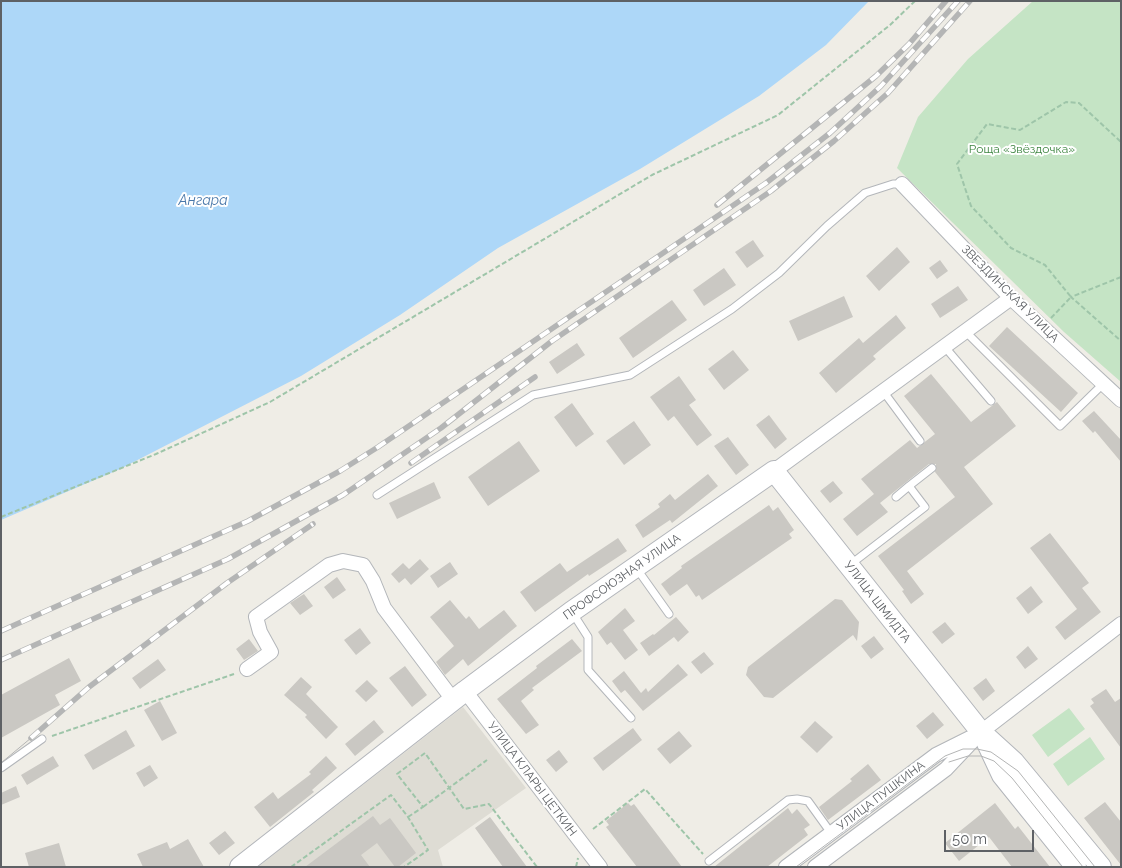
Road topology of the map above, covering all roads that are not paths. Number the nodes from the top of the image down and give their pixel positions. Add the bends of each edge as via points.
1 (902, 184) joint
2 (1011, 298) junction
3 (965, 331) junction
4 (944, 346) junction
5 (1103, 384) junction
6 (883, 391) junction
7 (991, 400) dead end
8 (1121, 400) edge
9 (920, 441) dead end
10 (932, 468) dead end
11 (774, 471) junction
12 (910, 486) junction
13 (377, 495) dead end
14 (896, 496) dead end
15 (849, 566) junction
16 (635, 567) junction
17 (572, 612) junction
18 (669, 614) dead end
19 (1121, 624) edge
20 (248, 669) road end
21 (459, 696) junction
22 (631, 718) dead end
23 (981, 732) junction
24 (42, 739) road end
25 (1, 768) edge
26 (831, 833) junction
27 (709, 862) road end
28 (240, 867) edge
29 (600, 867) edge
30 (786, 867) edge
31 (816, 867) edge
32 (1076, 867) edge
33 (1101, 867) edge

1 - 2 street, ЗВЕЗДИНСКАЯ УЛИЦА
1 - 13 lane via 865,193 779,273 732,309 630,375 533,396
2 - 3 street, ПРОФСОЮЗНАЯ УЛИЦА
2 - 5 street, ЗВЕЗДИНСКАЯ УЛИЦА
3 - 4 street, ПРОФСОЮЗНАЯ УЛИЦА
3 - 5 lane via 1060,426
4 - 6 street, ПРОФСОЮЗНАЯ УЛИЦА
4 - 7 lane
5 - 8 street, ЗВЕЗДИНСКАЯ УЛИЦА
6 - 9 lane
6 - 11 street, ПРОФСОЮЗНАЯ УЛИЦА
10 - 12 lane
11 - 15 street, УЛИЦА ШМИДТА
11 - 16 street, ПРОФСОЮЗНАЯ УЛИЦА
12 - 14 lane
12 - 15 lane via 926,507
15 - 23 street, УЛИЦА ШМИДТА
16 - 17 street, ПРОФСОЮЗНАЯ УЛИЦА
16 - 18 lane
17 - 21 street, ПРОФСОЮЗНАЯ УЛИЦА
17 - 22 lane via 588,637 588,670
19 - 23 street, УЛИЦА ПУШКИНА
20 - 21 street, УЛИЦА КЛАРЫ ЦЕТКИН via 271,652 256,617 329,565 343,561 363,565 384,608
21 - 28 street, ПРОФСОЮЗНАЯ УЛИЦА
21 - 29 street, УЛИЦА КЛАРЫ ЦЕТКИН
23 - 26 street, УЛИЦА ПУШКИНА via 936,755
23 - 31 street, УЛИЦА ПУШКИНА via 946,769
23 - 32 street, УЛИЦА ШМИДТА via 1002,775
23 - 33 street, УЛИЦА ШМИДТА via 1014,762
24 - 25 lane
26 - 27 lane via 808,801 788,800
26 - 30 street, УЛИЦА ПУШКИНА

